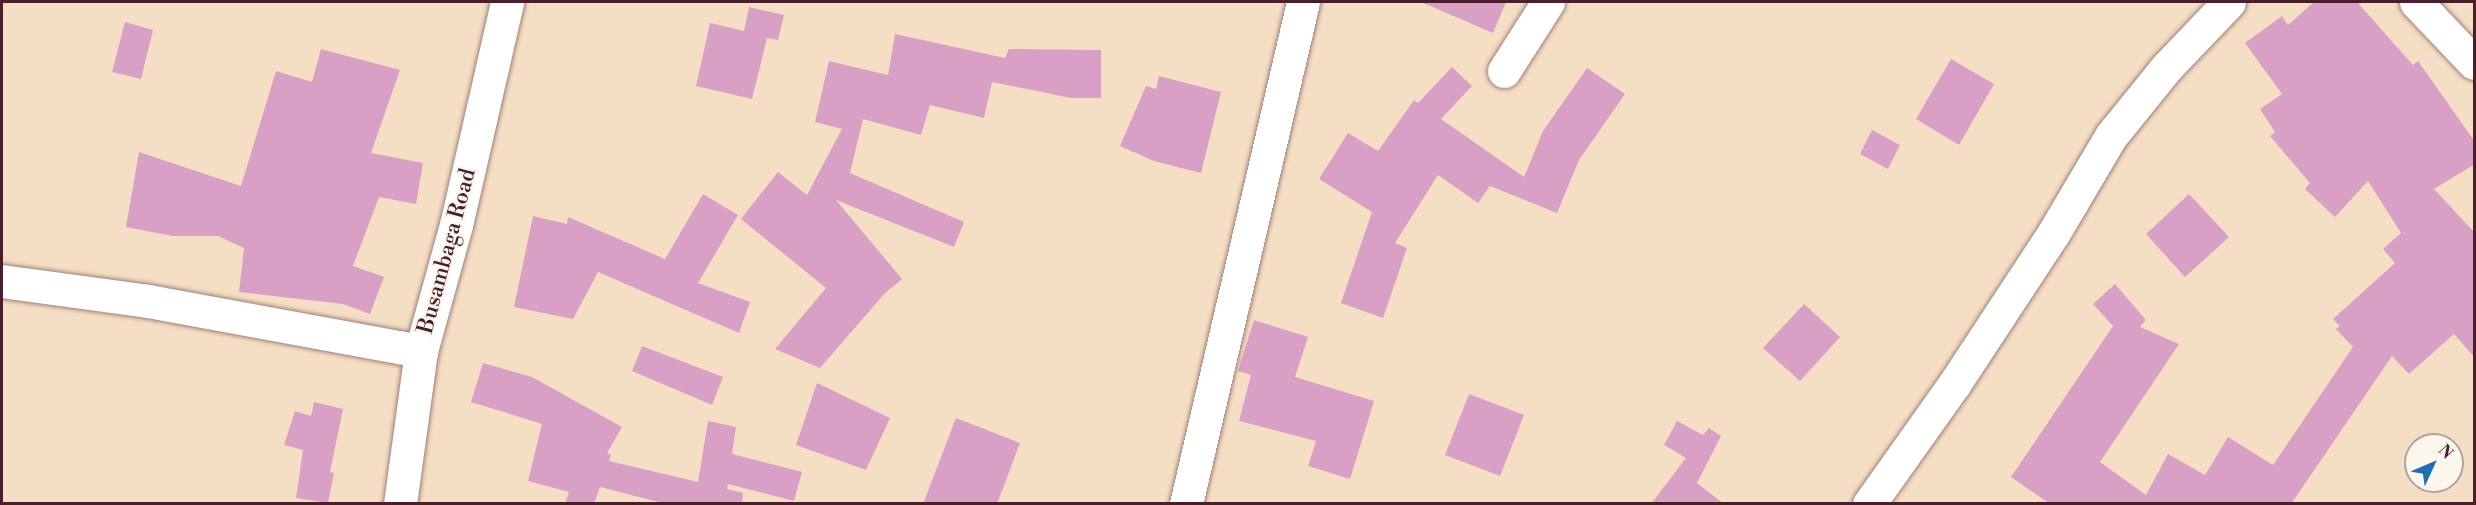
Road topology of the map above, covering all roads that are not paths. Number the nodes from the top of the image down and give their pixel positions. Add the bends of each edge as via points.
1 (507, 2) edge
2 (1303, 2) edge
3 (1548, 2) edge
4 (2229, 2) edge
5 (2416, 2) edge
6 (2475, 63) edge
7 (1504, 71) dead end
8 (2, 281) edge
9 (421, 351) junction
10 (400, 504) edge
11 (1186, 504) edge
12 (1869, 504) edge

1 - 9 street, Busambaga Road via 456,225
2 - 11 street
3 - 7 street
4 - 12 street via 2166,68 2111,136 2053,234
5 - 6 street
8 - 9 street via 147,301
9 - 10 street, Busambaga Road

